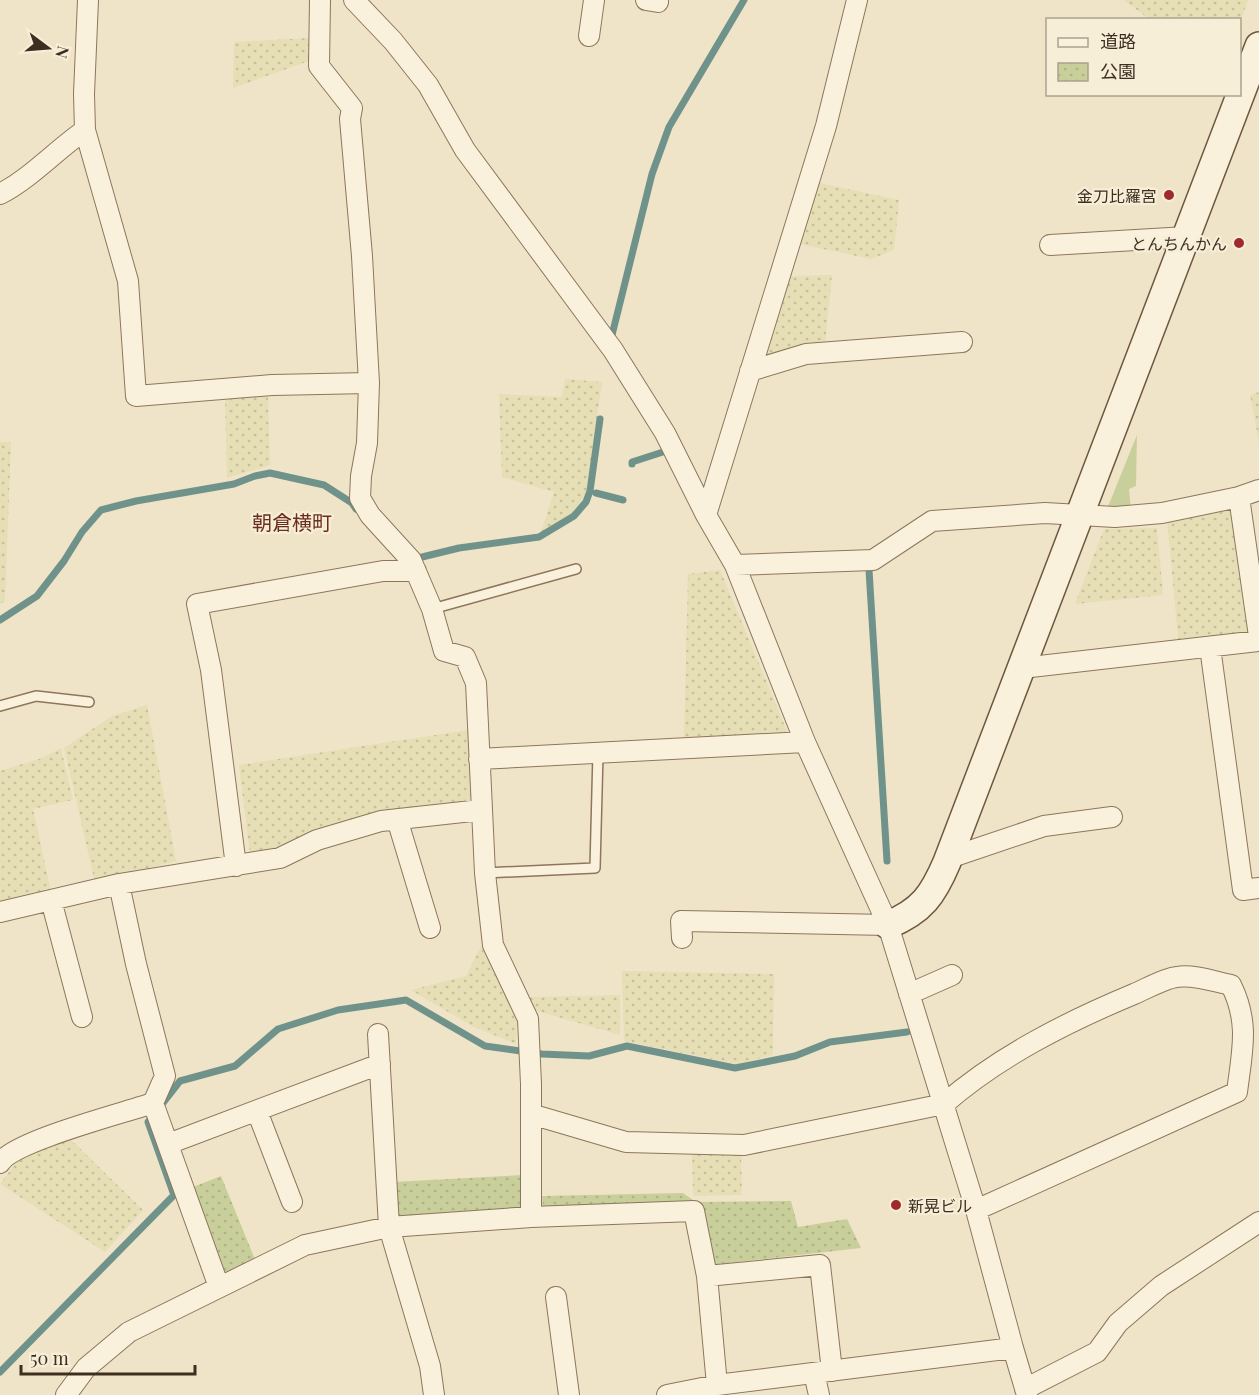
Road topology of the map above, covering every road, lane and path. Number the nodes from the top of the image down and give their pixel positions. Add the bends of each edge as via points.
1 (88, 0) edge
2 (320, 0) edge
3 (354, 0) edge
4 (594, 0) edge
5 (856, 0) edge
6 (589, 36) dead end
7 (1259, 46) edge
8 (1241, 93) edge
9 (1240, 96) edge
10 (85, 130) junction
11 (0, 194) edge
12 (1186, 237) junction
13 (1050, 245) dead end
14 (962, 342) dead end
15 (750, 371) junction
16 (369, 383) junction
17 (1259, 490) edge
18 (1239, 497) junction
19 (706, 515) junction
20 (1081, 515) junction
21 (735, 565) junction
22 (576, 569) dead end
23 (416, 571) junction
24 (432, 609) junction
25 (1259, 636) edge
26 (1259, 641) edge
27 (1210, 647) junction
28 (1022, 668) junction
29 (89, 702) dead end
30 (0, 706) edge
31 (805, 742) junction
32 (598, 753) junction
33 (479, 759) junction
34 (481, 810) junction
35 (1112, 817) dead end
36 (397, 819) junction
37 (949, 858) junction
38 (236, 866) junction
39 (485, 873) junction
40 (119, 884) junction
41 (1259, 888) edge
42 (51, 900) junction
43 (0, 912) edge
44 (682, 922) dead end
45 (888, 924) junction
46 (430, 928) dead end
47 (952, 975) dead end
48 (909, 994) junction
49 (82, 1017) dead end
50 (378, 1034) dead end
51 (380, 1064) junction
52 (153, 1103) junction
53 (944, 1104) junction
54 (257, 1111) junction
55 (531, 1116) junction
56 (168, 1144) junction
57 (1, 1158) edge
58 (292, 1202) dead end
59 (976, 1210) junction
60 (531, 1217) junction
61 (1259, 1222) edge
62 (389, 1227) junction
63 (707, 1276) junction
64 (219, 1287) junction
65 (556, 1297) dead end
66 (1013, 1348) junction
67 (823, 1372) junction
68 (705, 1390) edge
69 (1026, 1392) edge
70 (66, 1395) edge
71 (434, 1395) edge
72 (569, 1395) edge
73 (667, 1395) edge
74 (819, 1395) edge

1 - 10 street
2 - 16 street via 319,66 351,108
3 - 19 street via 428,85 465,150 613,350 665,433
4 - 6 street
5 - 15 street via 826,126
7 - 8 street
9 - 12 street
10 - 11 street via 13,188
10 - 16 street via 128,281 136,396 272,385
12 - 13 street
12 - 20 street
14 - 15 street via 806,354
15 - 19 street
16 - 23 street via 360,498 369,515 411,560
17 - 18 street
18 - 20 street via 1162,513
18 - 25 street
19 - 21 street
20 - 21 street via 1045,513 932,521 873,560
20 - 28 street
21 - 31 street
22 - 24 lane
23 - 24 street
23 - 38 street via 383,571 196,604 211,670
24 - 33 street via 444,651 465,657 476,683
26 - 27 street
27 - 28 street
27 - 41 street via 1243,890
28 - 37 street
29 - 30 lane via 36,696
31 - 32 street
31 - 45 street
32 - 33 street
32 - 39 lane via 595,868
33 - 34 street
34 - 36 street
34 - 39 street
35 - 37 street via 1044,826
36 - 38 street via 317,840 280,858
36 - 46 street
37 - 45 street via 935,890 907,917
38 - 40 street
39 - 55 street via 493,945 528,1019
40 - 42 street
40 - 52 street via 165,1076
42 - 43 street
42 - 49 street
44 - 45 street
45 - 48 street
47 - 48 street
48 - 53 street
50 - 51 street
51 - 54 street
51 - 62 street
52 - 56 street
52 - 57 street via 30,1143
53 - 55 street via 744,1145 626,1142
53 - 59 street
53 - 59 street via 1024,1048 1096,1010 1177,977 1231,986 1240,1003 1244,1036 1236,1092
54 - 56 street
54 - 58 street
55 - 60 street
56 - 64 street
59 - 66 street
60 - 62 street
60 - 63 street via 694,1210
61 - 69 street via 1161,1286 1119,1323 1097,1352
62 - 64 street via 305,1245
62 - 71 street via 430,1366
63 - 67 street via 820,1265
63 - 68 street
64 - 70 street via 129,1332 86,1368
65 - 72 street
66 - 67 street
66 - 69 street
67 - 68 street
67 - 74 street
68 - 73 street

